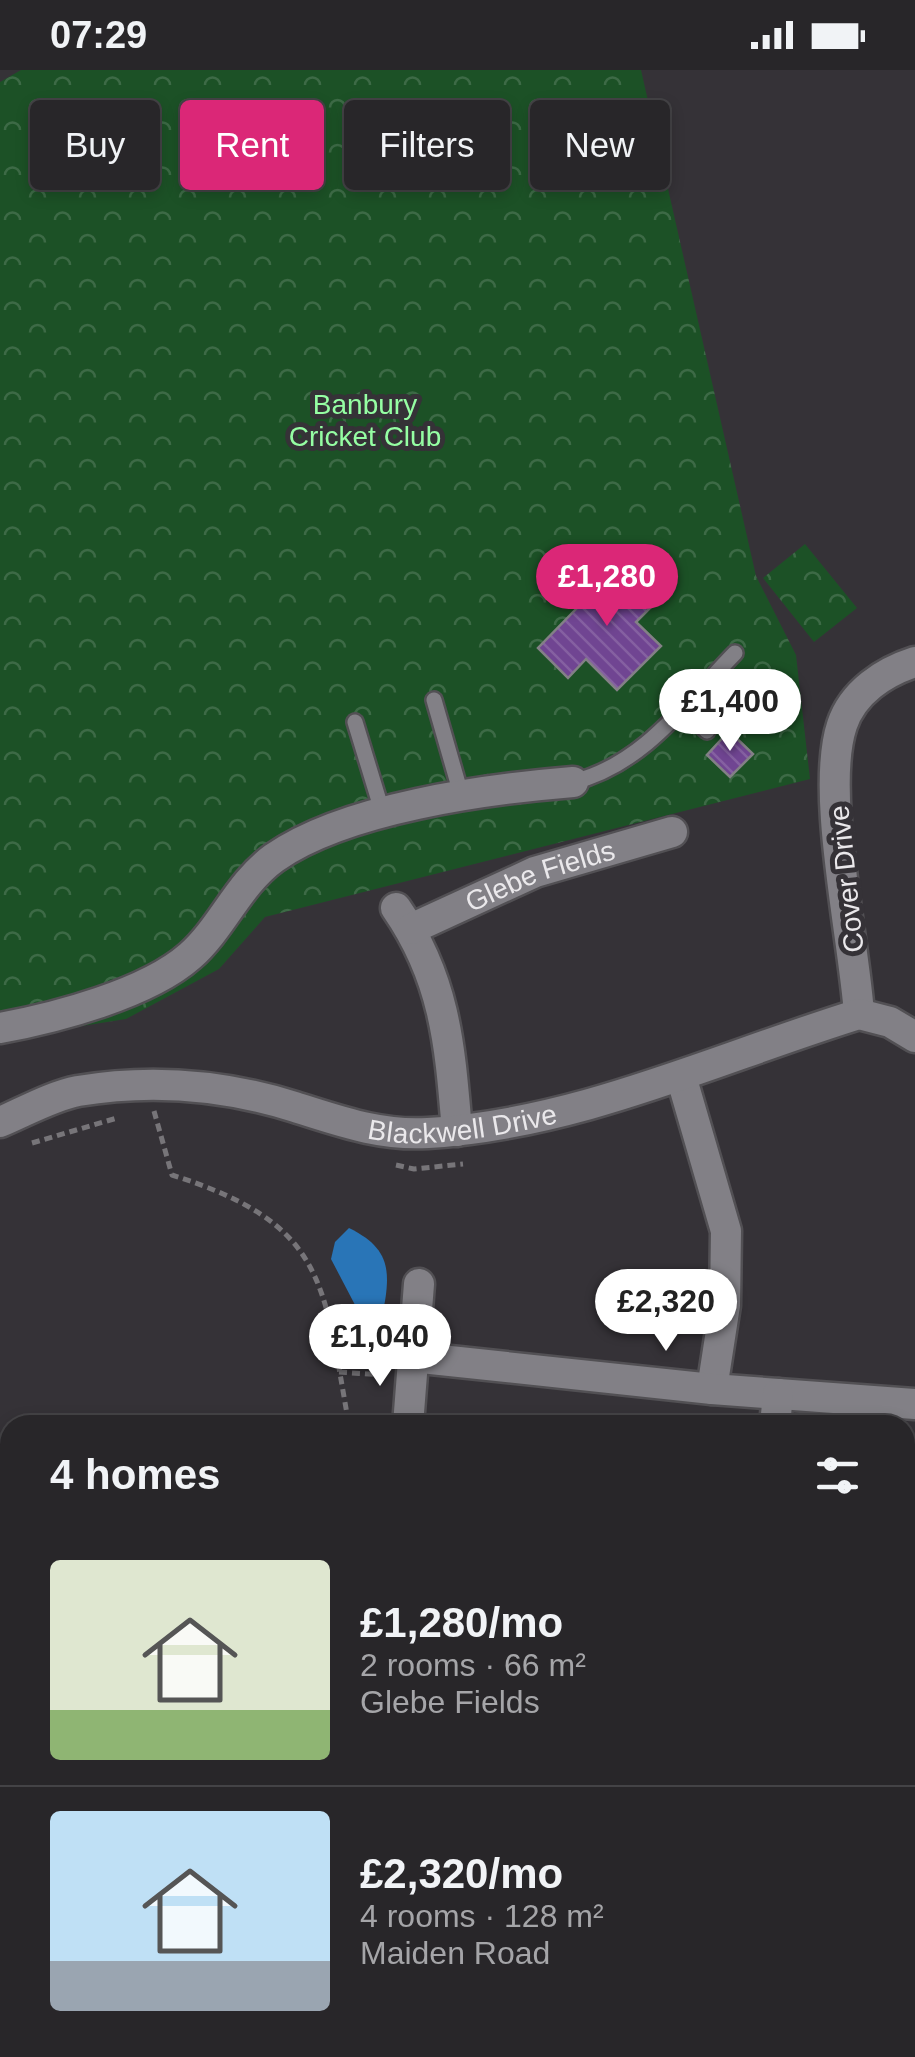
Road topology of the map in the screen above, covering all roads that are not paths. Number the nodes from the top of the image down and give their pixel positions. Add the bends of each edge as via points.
1 (735, 652) dead end
2 (915, 662) edge
3 (434, 700) dead end
4 (682, 708) junction
5 (356, 722) dead end
6 (707, 731) dead end
7 (573, 782) joint
8 (461, 794) junction
9 (383, 814) junction
10 (672, 832) dead end
11 (860, 1014) junction
12 (0, 1028) edge
13 (915, 1038) edge
14 (681, 1076) junction
15 (0, 1122) edge
16 (457, 1131) junction
17 (419, 1284) dead end
18 (412, 1367) junction
19 (712, 1389) junction
20 (778, 1394) junction
21 (915, 1404) edge
22 (409, 1415) edge
23 (776, 1415) edge

1 - 4 lane
2 - 11 street, Cover Drive via 876,679 855,702 836,753
3 - 8 lane
4 - 6 lane
4 - 7 lane via 618,767
5 - 9 lane
7 - 8 street
8 - 9 street
9 - 12 street via 274,858 190,956 133,988 65,1016
10 - 16 street, Glebe Fields via 403,919 448,1024
11 - 13 street
11 - 14 street, Blackwell Drive
14 - 16 street, Blackwell Drive via 518,1122
14 - 19 street via 726,1232 725,1305
15 - 16 street, Blackwell Drive via 74,1091 148,1103 240,1092 343,1124
17 - 18 street
18 - 19 street
18 - 22 street
19 - 20 street
20 - 21 street
20 - 23 street

